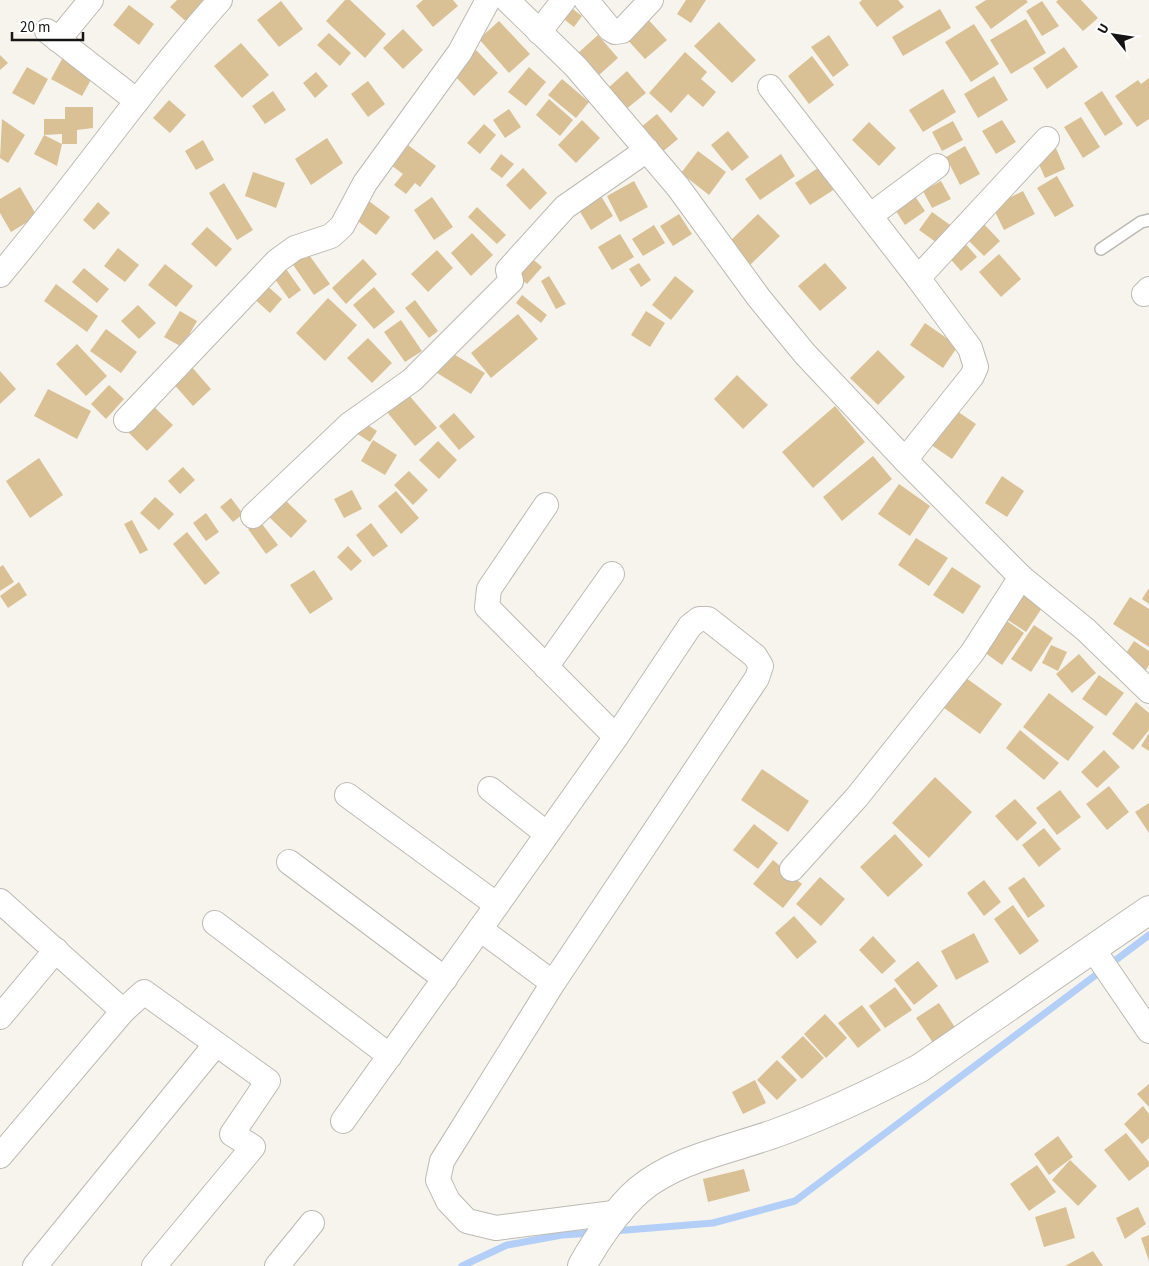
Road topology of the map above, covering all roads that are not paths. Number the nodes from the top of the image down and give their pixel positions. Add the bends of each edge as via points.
1 (91, 0) edge
2 (220, 0) edge
3 (488, 0) edge
4 (507, 0) edge
5 (564, 0) edge
6 (586, 0) edge
7 (651, 0) edge
8 (539, 32) junction
9 (770, 87) dead end
10 (137, 101) junction
11 (1047, 139) dead end
12 (647, 150) junction
13 (936, 166) dead end
14 (871, 215) junction
15 (1149, 220) edge
16 (1100, 249) dead end
17 (0, 275) edge
18 (918, 278) junction
19 (126, 420) dead end
20 (905, 460) junction
21 (546, 505) dead end
22 (253, 516) dead end
23 (612, 574) dead end
24 (1021, 576) junction
25 (546, 667) junction
26 (1149, 691) edge
27 (616, 737) junction
28 (490, 790) dead end
29 (347, 795) dead end
30 (547, 834) junction
31 (289, 862) dead end
32 (792, 869) dead end
33 (0, 901) edge
34 (497, 905) junction
35 (1149, 910) edge
36 (215, 923) dead end
37 (480, 929) junction
38 (56, 950) junction
39 (1096, 955) junction
40 (445, 979) junction
41 (553, 983) junction
42 (123, 1011) junction
43 (0, 1017) edge
44 (1149, 1031) edge
45 (216, 1044) junction
46 (390, 1056) junction
47 (343, 1121) dead end
48 (0, 1156) edge
49 (613, 1220) junction
50 (312, 1224) dead end
51 (582, 1265) edge
52 (35, 1266) edge
53 (154, 1266) edge
54 (277, 1266) edge

1 - 10 street via 52,36
2 - 10 street
3 - 19 street via 460,52 365,183 342,226 331,236 295,248 277,261
4 - 8 street
5 - 8 street
6 - 7 street via 615,32 622,31
8 - 12 street via 576,67
9 - 14 street
10 - 17 street
11 - 18 street
12 - 20 street via 678,187 758,298 805,354
12 - 22 street via 565,207 508,270 512,281 505,288 412,380 350,424
13 - 14 street
14 - 18 street
15 - 16 lane
18 - 20 street via 970,348 976,367
20 - 24 street
21 - 25 street via 489,589 486,600 495,617
23 - 25 street
24 - 26 street via 1086,630
24 - 32 street via 972,653 857,797
25 - 27 street
27 - 30 street
27 - 41 street via 690,626 699,619 708,619 756,656 761,666 757,678
28 - 30 street
29 - 34 street
30 - 34 street
31 - 40 street
33 - 38 street
34 - 37 street
35 - 39 street
36 - 46 street
37 - 40 street
37 - 41 street
38 - 42 street
38 - 43 street
39 - 44 street
39 - 49 street via 920,1068 881,1088 819,1117 698,1159 656,1178 638,1191
40 - 46 street
41 - 49 street via 442,1161 438,1180 448,1201 467,1221 496,1228
42 - 45 street via 144,992
42 - 48 street
45 - 52 street
45 - 53 street via 268,1081 232,1134 253,1147
46 - 47 street
49 - 51 street
50 - 54 street

